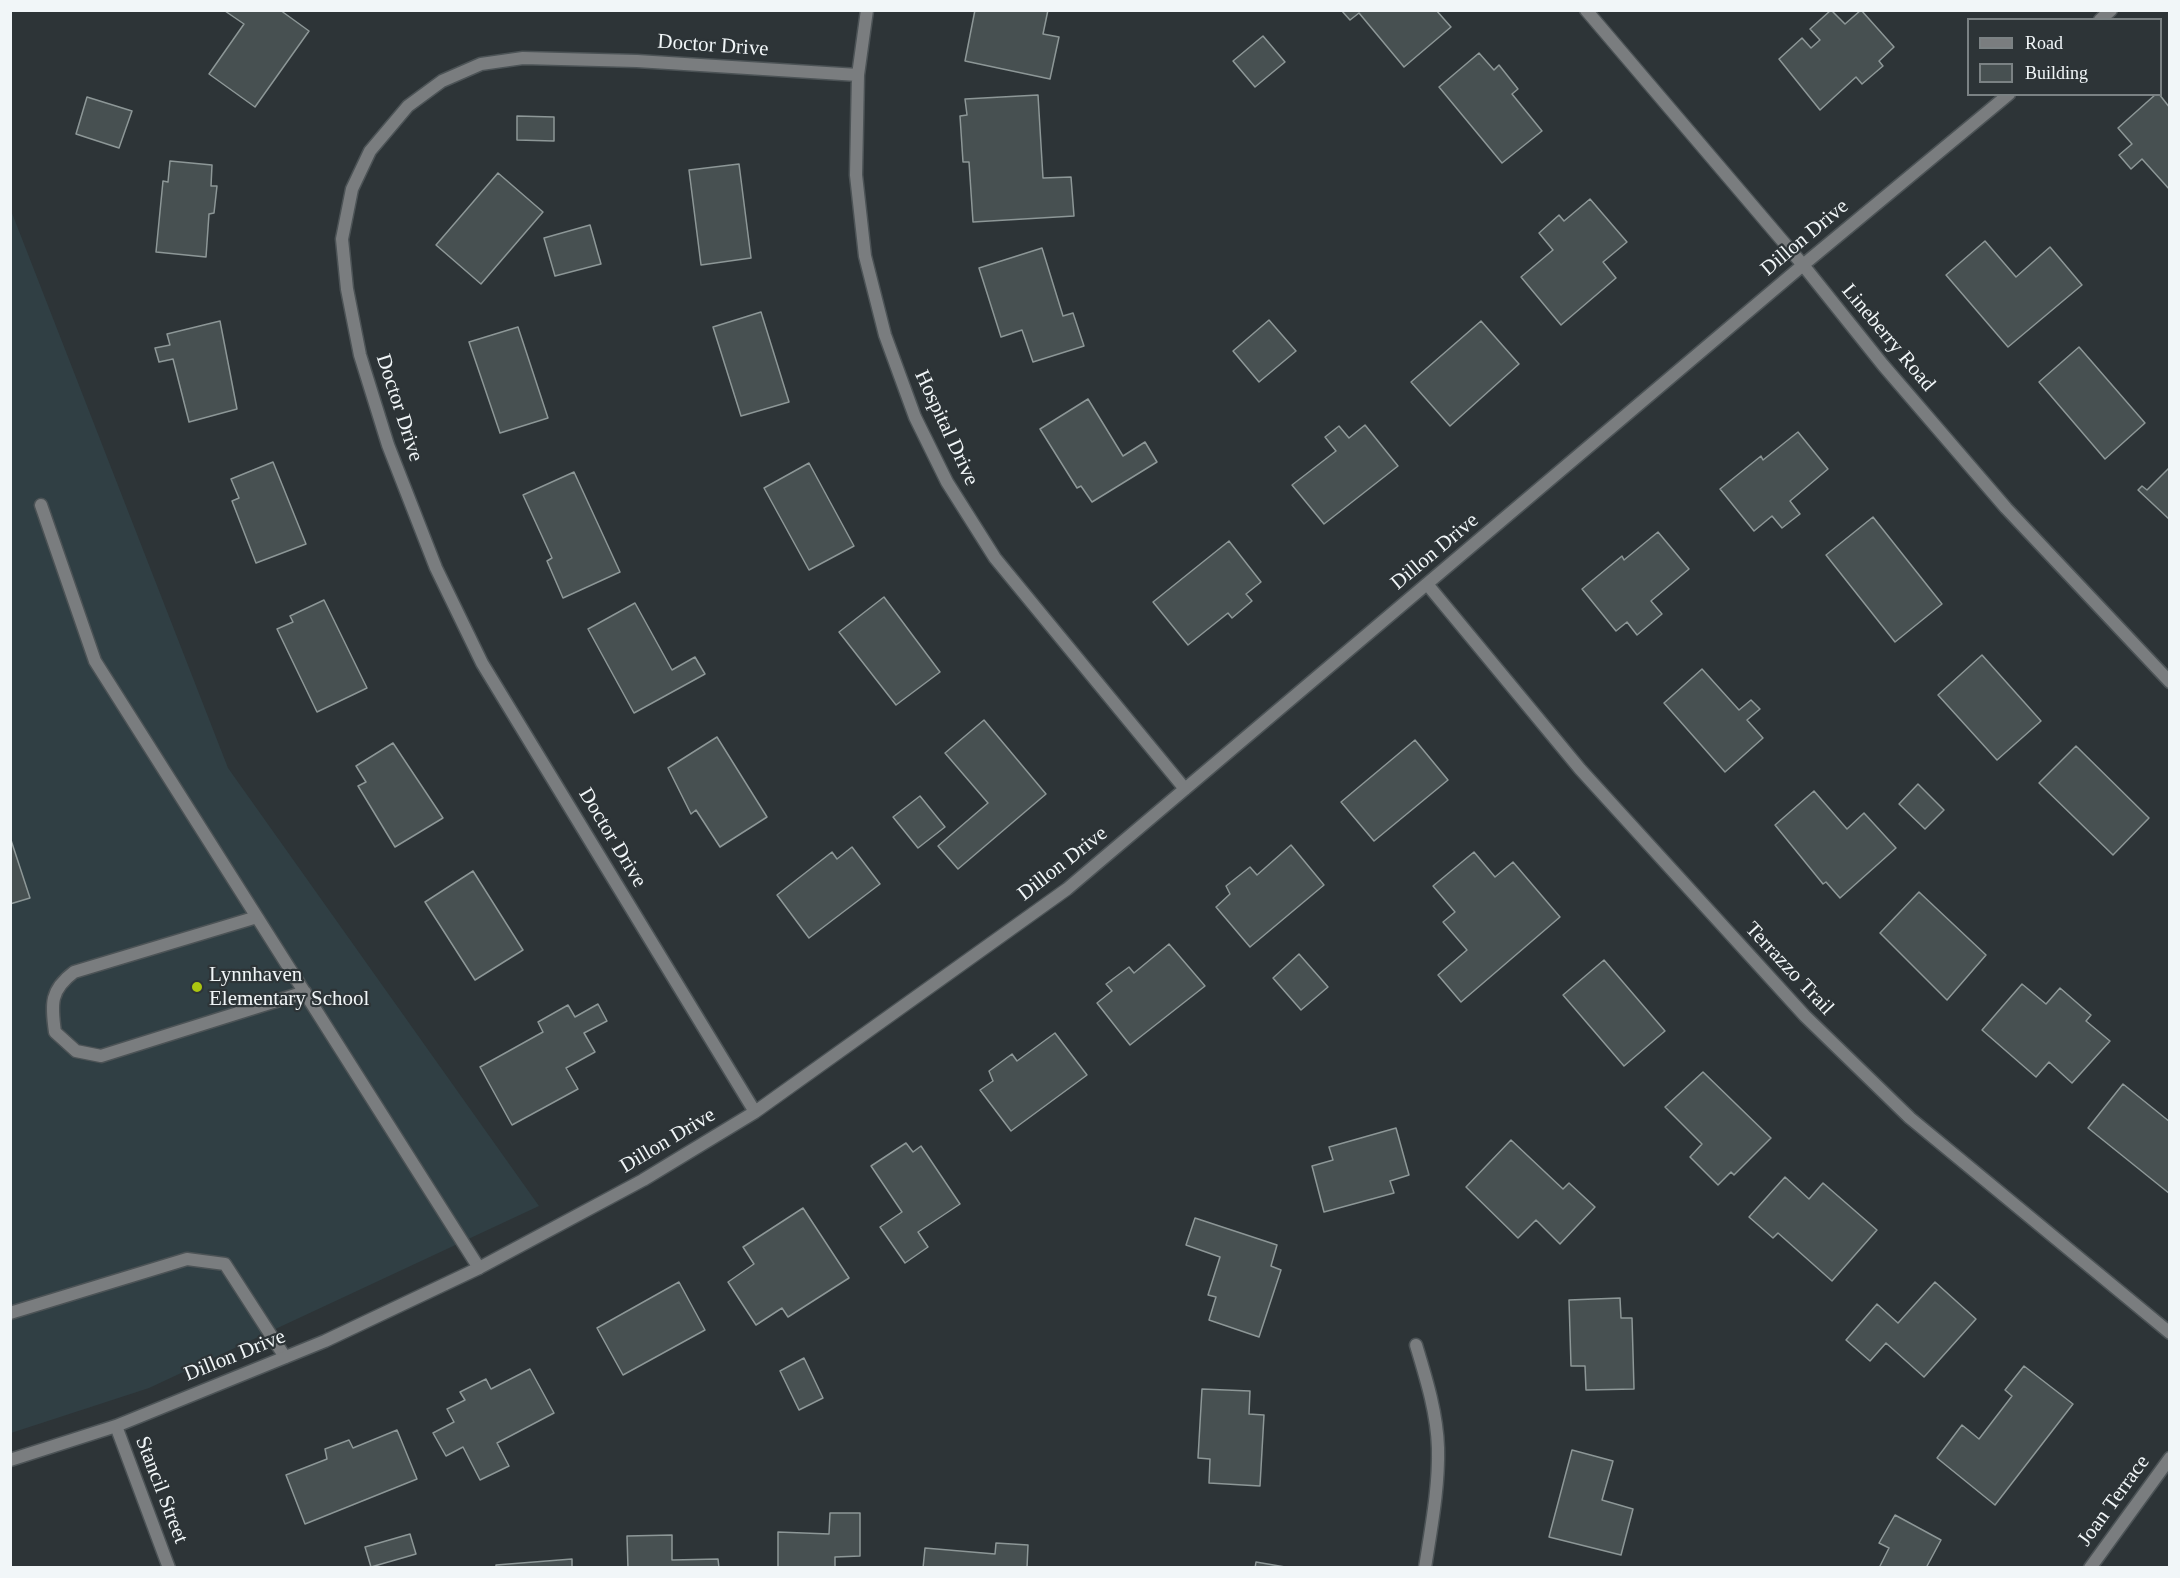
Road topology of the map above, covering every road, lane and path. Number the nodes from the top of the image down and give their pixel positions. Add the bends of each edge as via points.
1 (867, 10) edge
2 (1586, 10) edge
3 (858, 75) junction
4 (2007, 96) edge
5 (1803, 265) junction
6 (41, 506) dead end
7 (1427, 584) junction
8 (2169, 682) edge
9 (1185, 789) junction
10 (257, 917) junction
11 (305, 992) junction
12 (755, 1112) junction
13 (479, 1268) junction
14 (10, 1313) edge
15 (2169, 1333) edge
16 (1416, 1345) dead end
17 (285, 1357) junction
18 (116, 1426) junction
19 (2169, 1458) edge
20 (10, 1460) edge
21 (169, 1568) edge
22 (1425, 1568) edge
23 (2090, 1568) edge

1 - 3 street, Hospital Drive
2 - 5 street, Lineberry Road
3 - 9 street, Hospital Drive via 856,175 865,256 885,335 915,417 946,482 995,558
3 - 12 street, Doctor Drive via 523,57 482,64 442,81 408,106 370,151 352,189 342,239 360,356 388,445 436,568 483,663
4 - 5 street, Dillon Drive
5 - 7 street, Dillon Drive
5 - 8 street, Lineberry Road via 2006,507
6 - 10 street via 95,661
7 - 9 street, Dillon Drive
7 - 15 street, Terrazzo Trail via 1580,769 1805,1016 1910,1118
9 - 12 street, Dillon Drive via 1067,889
10 - 11 street
10 - 11 street via 74,972 61,982 51,1005 55,1032 76,1051 101,1056
11 - 13 street
12 - 13 street, Dillon Drive via 643,1180
13 - 17 street, Dillon Drive
14 - 17 street via 187,1259 225,1264
16 - 22 street via 1430,1389 1438,1447 1436,1494
17 - 18 street, Dillon Drive
18 - 20 street, Dillon Drive
18 - 21 street, Stancil Street
19 - 23 street, Joan Terrace

